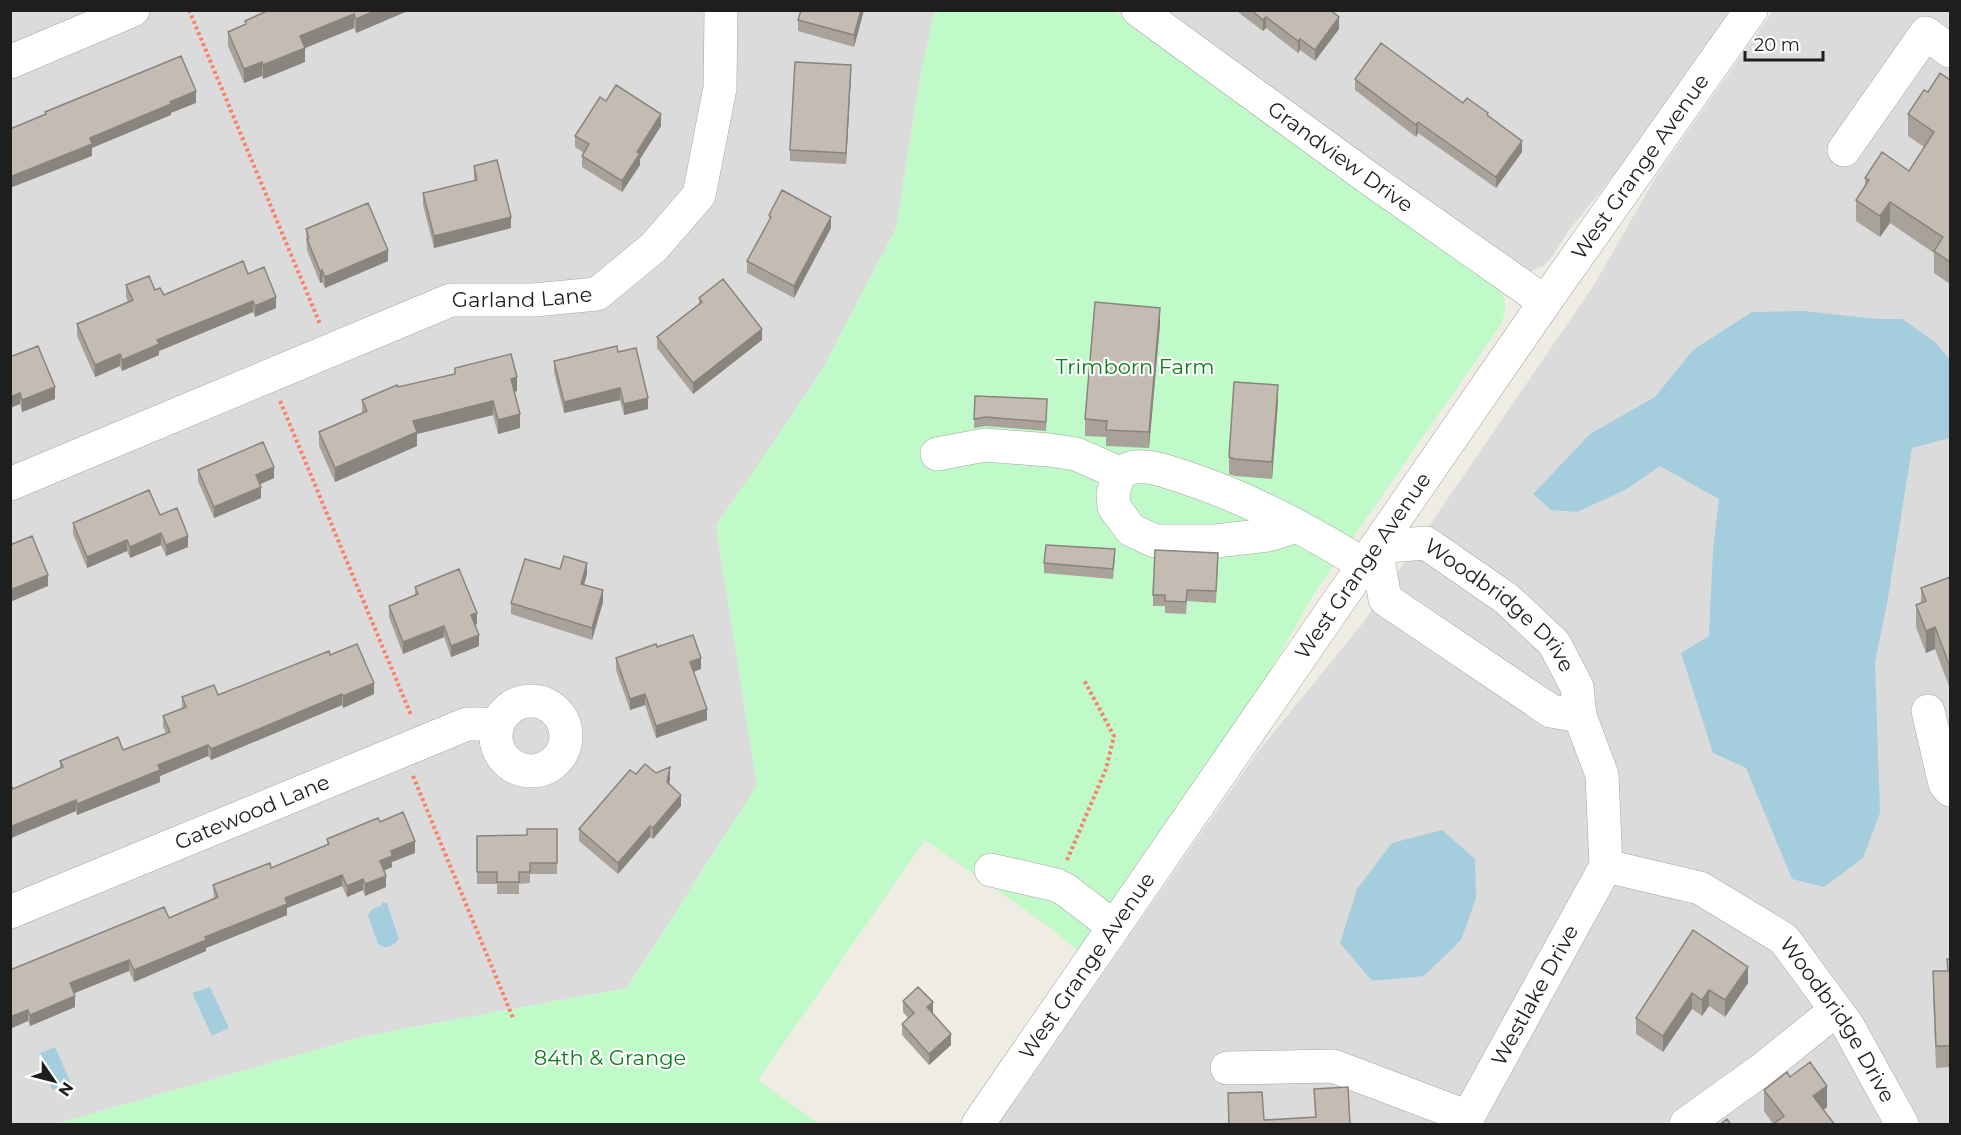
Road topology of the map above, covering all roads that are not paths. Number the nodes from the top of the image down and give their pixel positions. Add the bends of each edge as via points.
1 (134, 10) edge
2 (721, 10) edge
3 (1138, 10) edge
4 (1751, 10) edge
5 (1950, 51) edge
6 (10, 62) edge
7 (1844, 150) dead end
8 (1545, 302) junction
9 (937, 454) dead end
10 (1119, 473) junction
11 (10, 484) edge
12 (1297, 526) junction
13 (1370, 556) junction
14 (1928, 711) dead end
15 (1580, 716) junction
16 (497, 728) dead end
17 (1950, 790) edge
18 (1606, 866) junction
19 (991, 870) dead end
20 (10, 912) edge
21 (1114, 927) junction
22 (1836, 1010) junction
23 (1227, 1068) dead end
24 (1466, 1121) edge
25 (978, 1125) edge
26 (1686, 1125) edge
27 (1902, 1125) edge

1 - 6 street
2 - 11 street, Garland Lane via 720,88 699,195 654,247 597,294 534,300 451,300
3 - 8 street, Grandview Drive
4 - 8 street, West Grange Avenue
5 - 7 street via 1926,33
8 - 13 street, West Grange Avenue
9 - 10 street via 985,445 1049,450 1076,454
10 - 12 street via 1134,467 1153,467 1209,485
10 - 12 street via 1114,507 1131,530 1155,540 1216,541 1268,535
12 - 13 street via 1328,542
13 - 15 street, Woodbridge Drive via 1385,599 1551,711
13 - 15 street, Woodbridge Drive via 1426,543 1507,599 1554,644 1577,687
13 - 21 street, West Grange Avenue
14 - 17 street via 1945,784
15 - 18 street, Woodbridge Drive via 1602,775
16 - 20 street, Gatewood Lane via 467,724
18 - 22 street, Woodbridge Drive via 1700,888 1784,939
18 - 24 street, Westlake Drive
19 - 21 street via 1056,885
21 - 25 street, West Grange Avenue
22 - 26 street
22 - 27 street, Woodbridge Drive
23 - 24 street via 1333,1066

